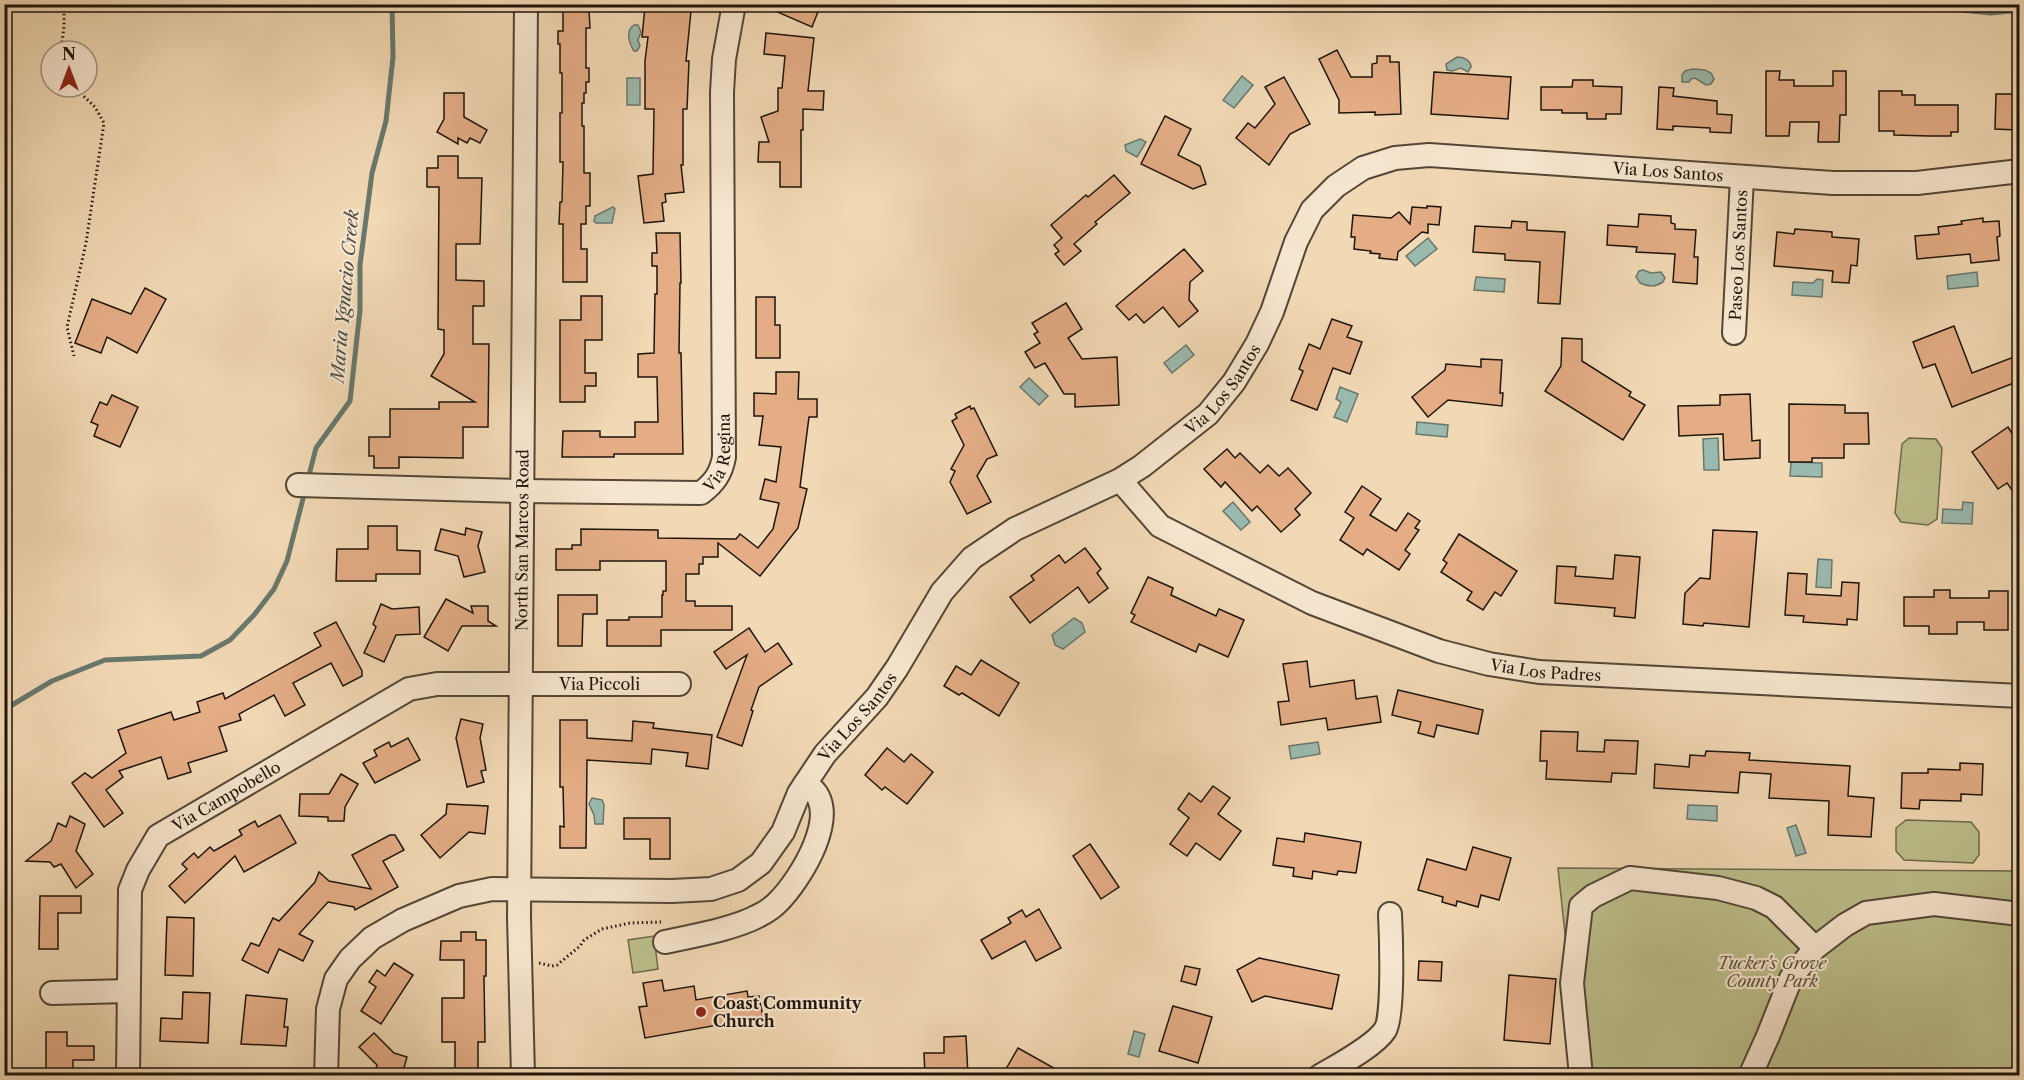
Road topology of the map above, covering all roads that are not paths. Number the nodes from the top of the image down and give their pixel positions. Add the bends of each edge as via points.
1 (526, 4) edge
2 (734, 4) edge
3 (2019, 171) edge
4 (1742, 178) junction
5 (1734, 333) dead end
6 (1120, 480) junction
7 (309, 485) dead end
8 (521, 491) junction
9 (520, 683) junction
10 (679, 684) dead end
11 (2019, 696) edge
12 (805, 784) junction
13 (520, 888) junction
14 (1390, 914) dead end
15 (2019, 914) edge
16 (665, 932) road end
17 (1815, 948) junction
18 (128, 991) junction
19 (52, 993) dead end
20 (128, 1076) edge
21 (326, 1076) edge
22 (523, 1076) edge
23 (1320, 1076) edge
24 (1581, 1076) edge
25 (1750, 1076) edge

1 - 8 street, North San Marcos Road
2 - 8 street, Via Regina via 722,92 722,469 714,483 701,493
3 - 4 street, Via Los Santos via 1917,183
4 - 5 street, Paseo Los Santos
4 - 6 street, Via Los Santos via 1429,155 1395,158 1363,168 1336,186 1312,210 1296,242 1272,312 1234,382 1208,414
6 - 11 street, Via Los Padres via 1160,526 1239,567 1312,603 1438,651 1488,664 1539,672
6 - 12 street, Via Los Santos via 1015,529 972,558 942,592 877,697 825,754
7 - 8 street, Via Regina
8 - 9 street, North San Marcos Road
9 - 10 street, Via Piccoli
9 - 13 street, North San Marcos Road
9 - 18 street, Via Campobello via 437,684 409,689 158,836 130,890
12 - 13 street, Via Los Santos via 783,832 761,863 738,880 711,889 672,891
12 - 16 street via 813,788 822,809 821,827 801,875 777,903 757,917 717,930
13 - 21 street via 492,889 433,906 372,938 350,959 336,978 328,1009
13 - 22 street, North San Marcos Road
14 - 23 street via 1390,1003 1385,1030 1375,1041
15 - 17 street via 1934,904 1866,913
17 - 24 street via 1774,907 1718,888 1630,878 1593,896 1581,906 1572,983
17 - 25 street via 1791,978
18 - 19 street
18 - 20 street, Via Campobello

